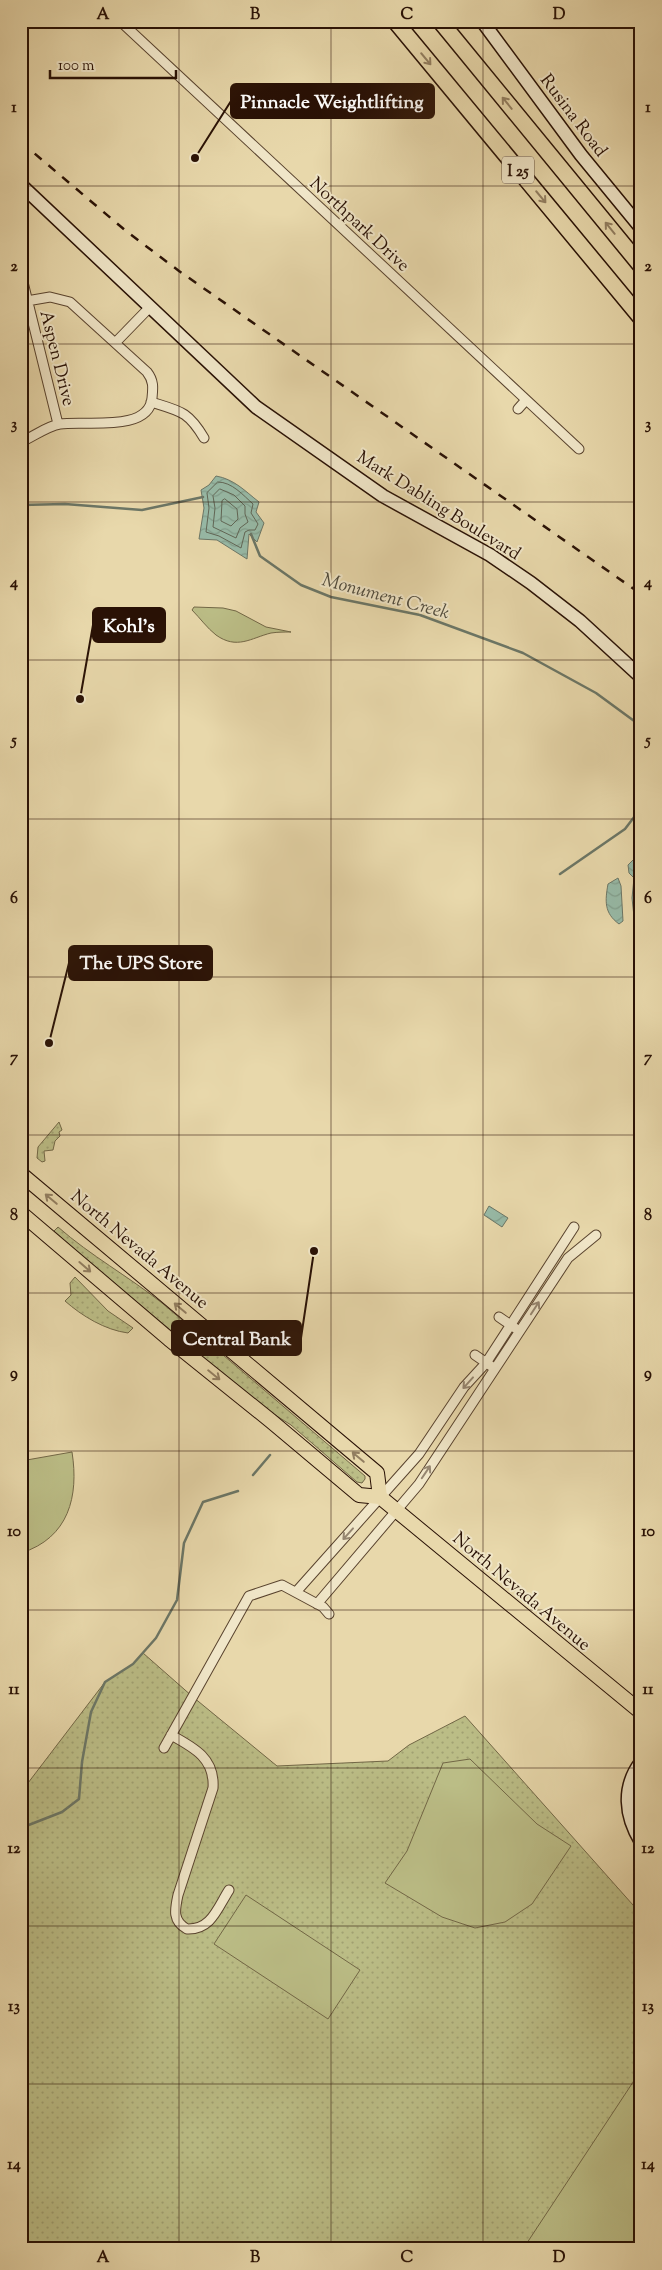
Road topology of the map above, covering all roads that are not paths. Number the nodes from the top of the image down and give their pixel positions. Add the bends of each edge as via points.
1 (120, 21) edge
2 (395, 21) edge
3 (440, 21) edge
4 (482, 21) edge
5 (21, 185) edge
6 (641, 228) edge
7 (641, 266) edge
8 (21, 274) edge
9 (24, 301) edge
10 (150, 307) junction
11 (641, 318) edge
12 (116, 342) junction
13 (526, 400) junction
14 (152, 402) junction
15 (518, 409) dead end
16 (58, 424) junction
17 (204, 438) dead end
18 (21, 442) edge
19 (579, 449) dead end
20 (641, 677) edge
21 (21, 1174) edge
22 (21, 1213) edge
23 (574, 1227) dead end
24 (596, 1235) dead end
25 (499, 1317) dead end
26 (511, 1325) junction
27 (520, 1331) junction
28 (474, 1355) dead end
29 (486, 1363) junction
30 (495, 1370) junction
31 (380, 1497) junction
32 (396, 1511) junction
33 (296, 1592) junction
34 (317, 1604) junction
35 (329, 1614) dead end
36 (641, 1712) edge
37 (172, 1735) junction
38 (164, 1748) dead end
39 (641, 1762) edge
40 (641, 1842) edge
41 (228, 1890) dead end

1 - 13 street, Northpark Drive
2 -> 11 highway, I 25
7 -> 3 highway, I 25
4 - 6 street, Rusina Road via 592,170
5 - 10 street, Mark Dabling Boulevard
8 - 9 street, Aspen Drive
9 - 12 street via 50,297 70,302
9 - 16 street, Aspen Drive
10 - 12 street
10 - 20 street, Mark Dabling Boulevard via 256,407 383,496 490,555 532,583 580,621
12 - 14 street via 153,382
13 - 15 street
13 - 19 street, Northpark Drive
14 - 16 street via 144,413 130,421
14 - 17 street via 183,413 194,421
16 - 18 street
31 -> 21 main road, North Nevada Avenue via 377,1474
22 -> 31 main road via 359,1495
23 - 26 street
27 -> 24 street via 568,1258
25 - 26 street
26 - 27 street
26 - 29 street
27 - 30 street
28 - 29 street
29 - 30 street
29 -> 31 street via 464,1387 419,1454
32 -> 30 street via 419,1484
31 - 32 main road, North Nevada Avenue
31 -> 33 street
32 - 34 street
32 - 36 main road, North Nevada Avenue
33 - 34 street
33 - 37 street via 282,1585 250,1596
34 - 35 street
37 - 38 street
37 - 41 street via 204,1757 213,1780 178,1895 177,1921 187,1929 206,1925
39 - 40 street via 629,1783 627,1799 628,1815

